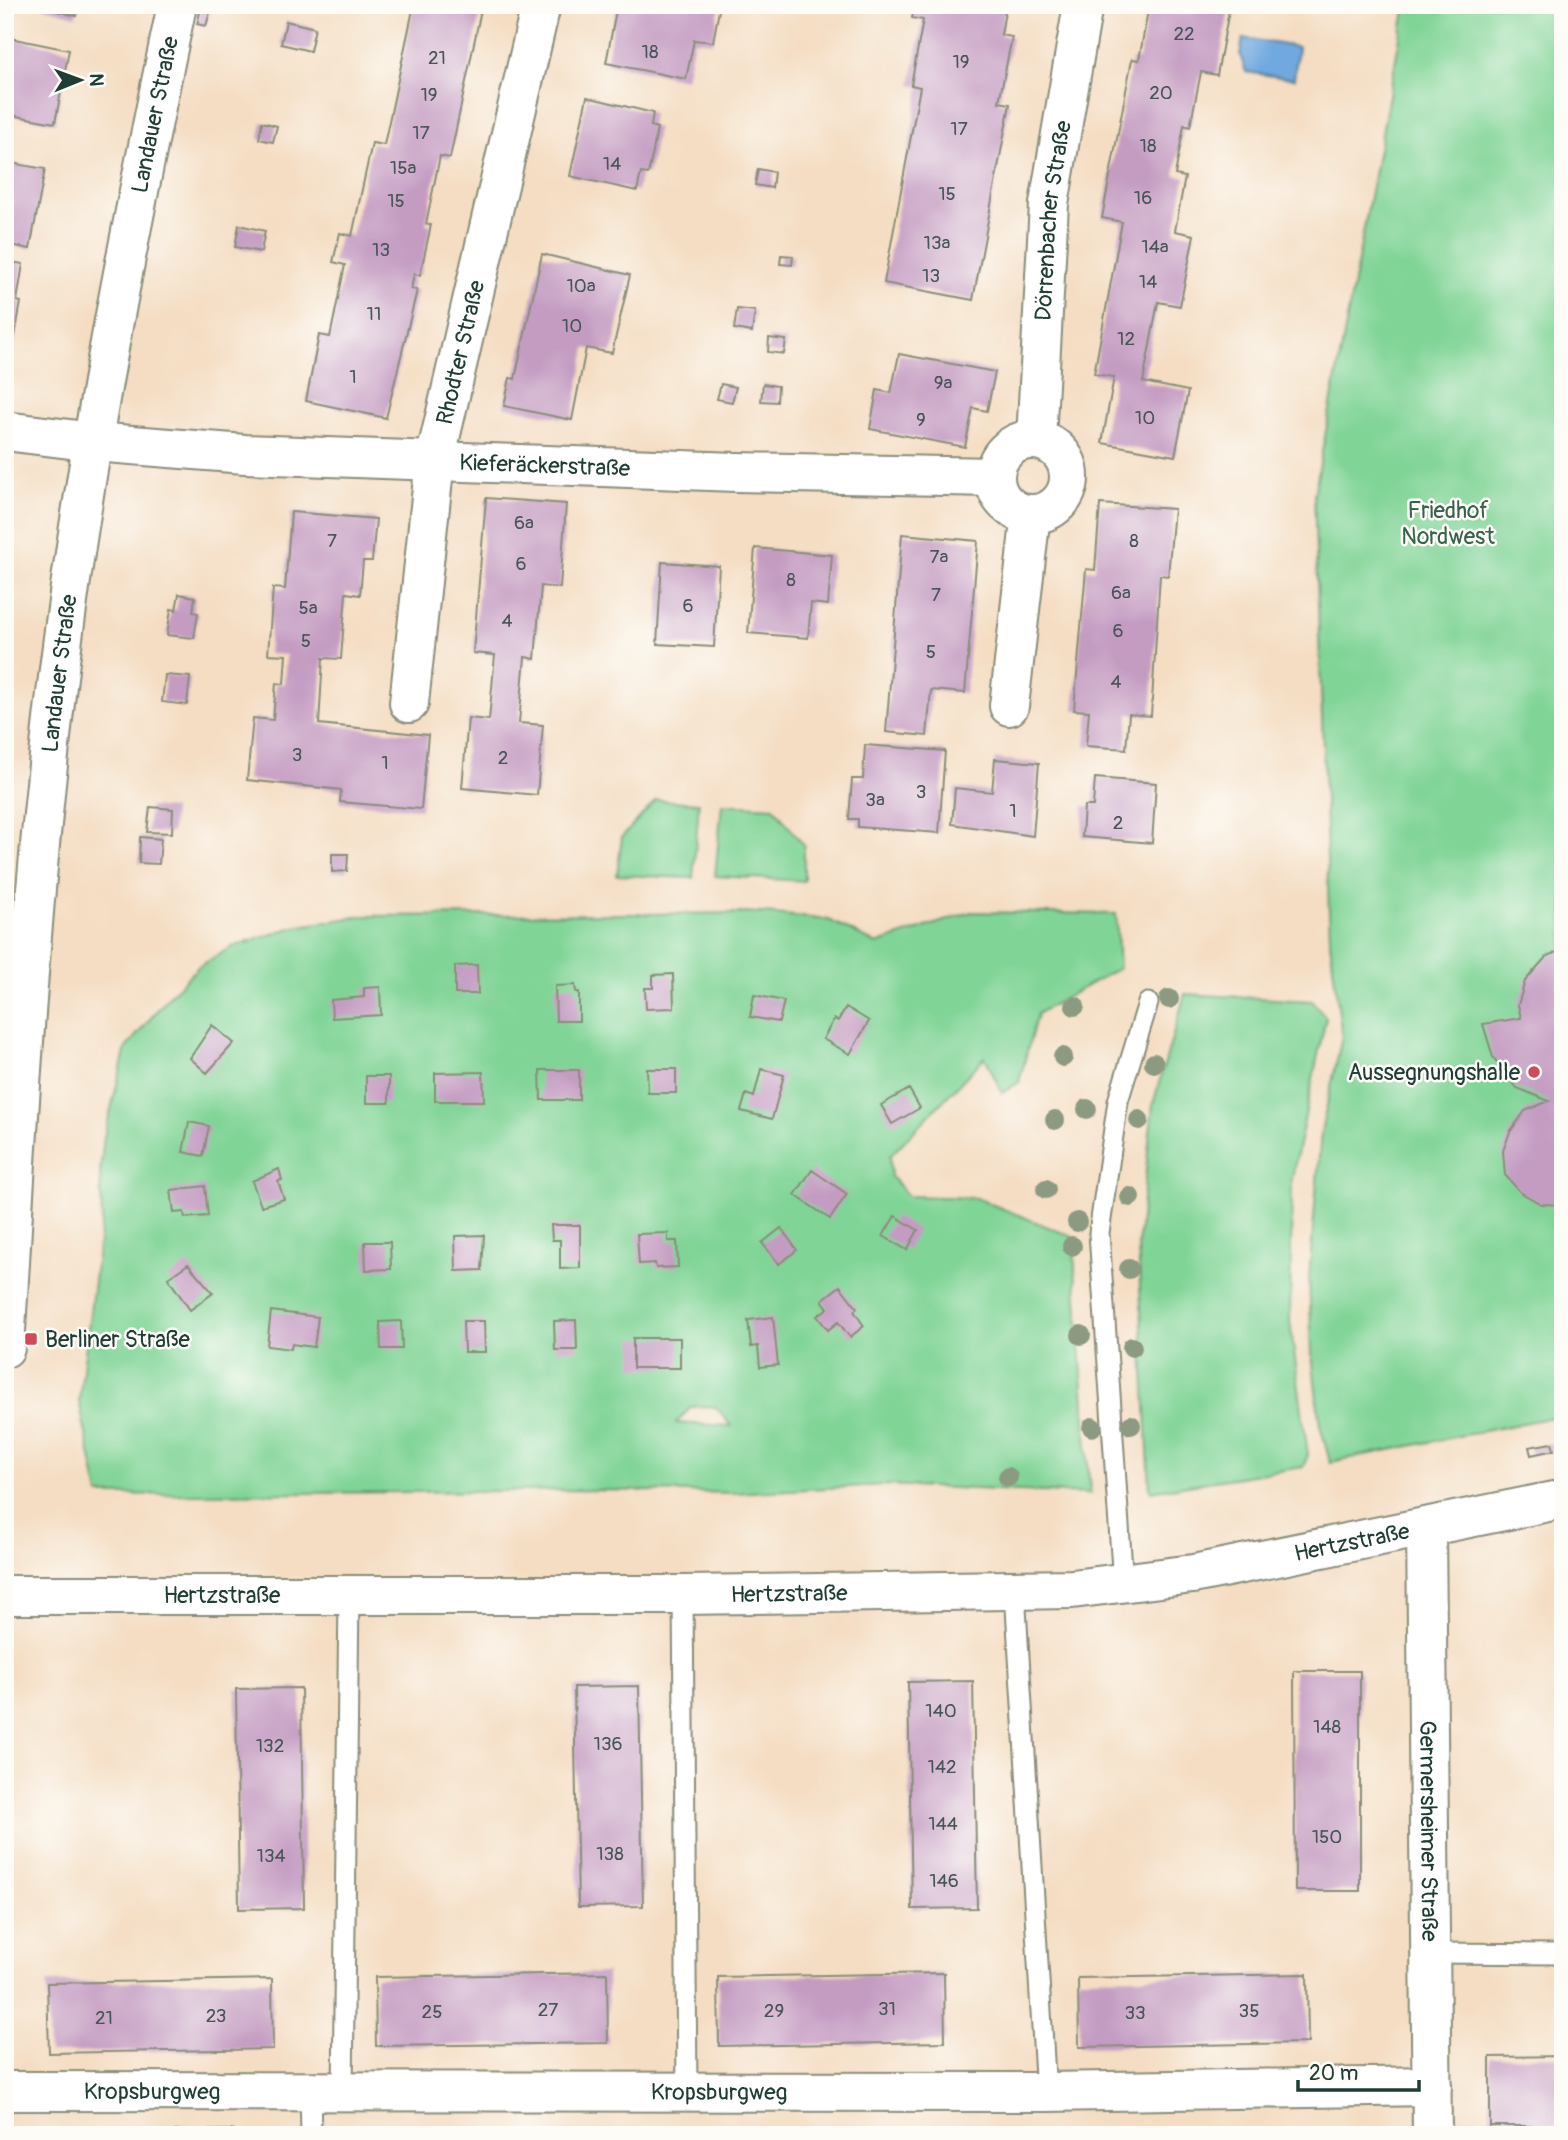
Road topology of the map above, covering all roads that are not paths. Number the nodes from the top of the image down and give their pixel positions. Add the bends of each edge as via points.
1 (177, 5) edge
2 (541, 5) edge
3 (1083, 5) edge
4 (5, 431) edge
5 (1036, 439) junction
6 (94, 442) junction
7 (435, 460) junction
8 (995, 477) junction
9 (1031, 514) junction
10 (410, 703) dead end
11 (1009, 706) dead end
12 (18, 927) edge
13 (1148, 1003) dead end
14 (5, 1348) edge
15 (1563, 1499) edge
16 (1426, 1527) junction
17 (1123, 1584) junction
18 (1015, 1592) junction
19 (5, 1595) edge
20 (349, 1595) junction
21 (683, 1595) junction
22 (1432, 1953) junction
23 (1563, 1954) edge
24 (1432, 2086) junction
25 (5, 2091) edge
26 (327, 2091) junction
27 (687, 2091) junction
28 (1046, 2092) junction
29 (311, 2135) edge
30 (1432, 2135) edge

1 - 6 street, Landauer Straße
2 - 7 street, Rhodter Straße
3 - 5 street, Dörrenbacher Straße via 1049,204
4 - 6 street, Kieferäckerstraße
5 - 8 street via 1007,449
5 - 9 street via 1060,452 1069,478 1058,504
6 - 7 street, Kieferäckerstraße via 246,454
6 - 12 street, Landauer Straße
7 - 8 street, Kieferäckerstraße
7 - 10 street, Rhodter Straße
8 - 9 street via 1005,503
9 - 11 street
12 - 14 street, Landauer Straße via 18,1096
13 - 17 lane via 1118,1101 1099,1233
15 - 16 street, Hertzstraße
16 - 17 street, Hertzstraße
16 - 22 street, Germersheimer Straße
17 - 18 street, Hertzstraße
18 - 21 street, Hertzstraße
18 - 28 lane
19 - 20 street, Hertzstraße
20 - 21 street, Hertzstraße
20 - 26 lane
21 - 27 lane
22 - 23 lane
22 - 24 street, Germersheimer Straße
24 - 28 street, Kropsburgweg
24 - 30 street, Germersheimer Straße
25 - 26 street, Kropsburgweg
26 - 27 street, Kropsburgweg
26 - 29 lane
27 - 28 street, Kropsburgweg

